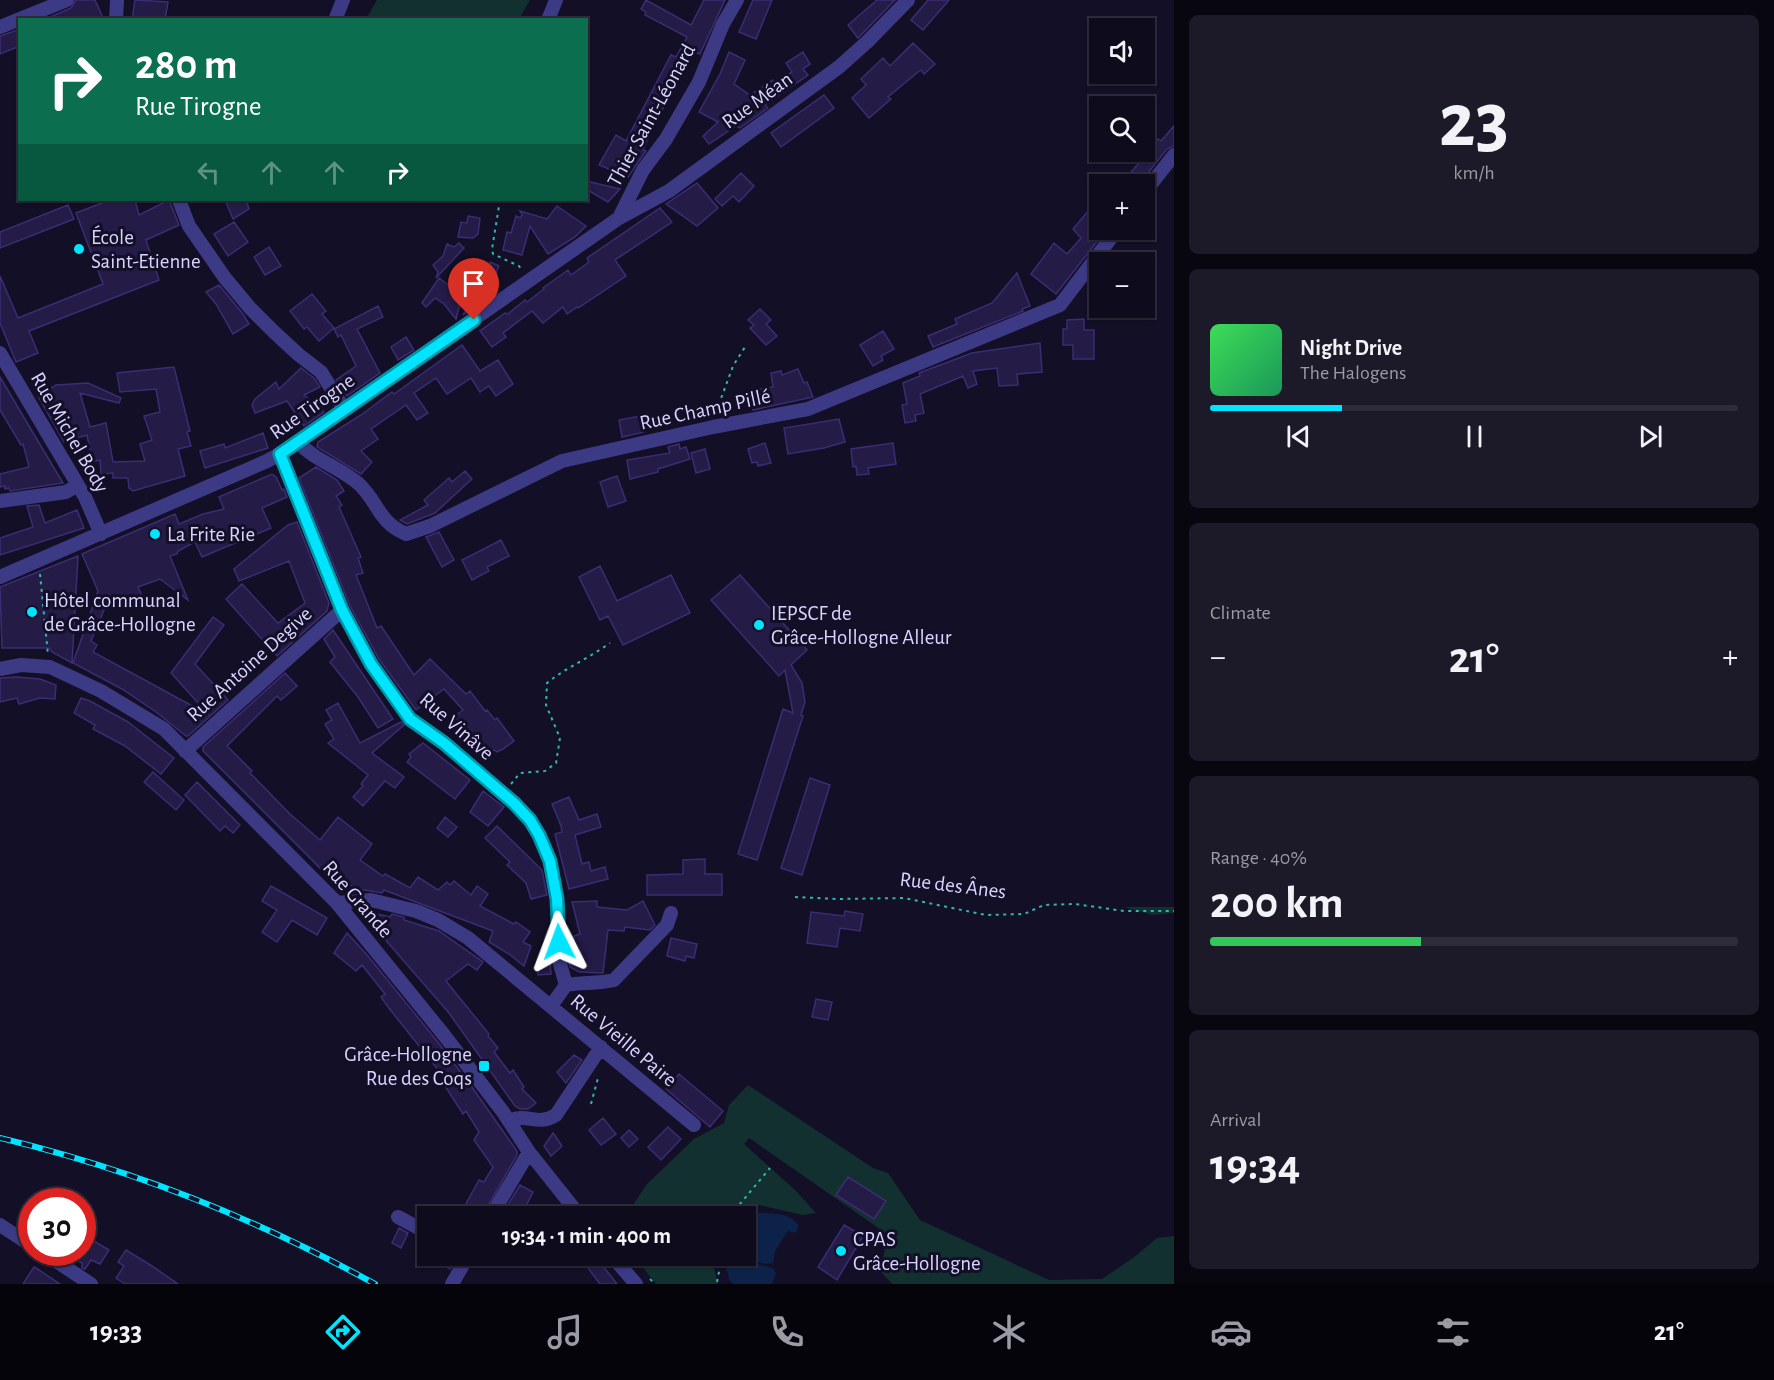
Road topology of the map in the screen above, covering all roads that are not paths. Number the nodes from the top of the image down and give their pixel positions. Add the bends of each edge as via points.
1 (67, 0) edge
2 (117, 0) edge
3 (343, 0) edge
4 (556, 0) edge
5 (737, 0) edge
6 (908, 0) edge
7 (22, 18) edge
8 (116, 18) edge
9 (337, 18) edge
10 (549, 18) edge
11 (18, 20) edge
12 (0, 27) edge
13 (1174, 155) edge
14 (1155, 179) edge
15 (179, 201) edge
16 (619, 218) junction
17 (1109, 240) edge
18 (0, 353) edge
19 (344, 409) junction
20 (298, 442) junction
21 (280, 454) junction
22 (78, 485) junction
23 (0, 501) edge
24 (101, 534) junction
25 (0, 577) edge
26 (342, 610) junction
27 (0, 669) edge
28 (185, 751) junction
29 (337, 903) junction
30 (671, 913) dead end
31 (559, 995) junction
32 (601, 1047) junction
33 (509, 1120) junction
34 (694, 1125) dead end
35 (529, 1152) junction
36 (497, 1206) edge
37 (572, 1206) edge
38 (398, 1217) dead end
39 (0, 1226) edge
40 (417, 1227) edge
41 (18, 1237) edge
42 (63, 1266) edge
43 (462, 1266) edge
44 (621, 1266) edge
45 (91, 1284) edge
46 (452, 1284) edge
47 (636, 1284) edge

1 - 7 street
2 - 8 street
3 - 9 street
4 - 10 street
5 - 16 street, Thier Saint-Léonard via 699,82
6 - 16 street, Rue Méan via 839,67 669,191
11 - 12 street
13 - 14 street
15 - 19 street via 189,226 225,278 274,332 321,372
16 - 19 street, Rue Tirogne
17 - 20 street, Rue Champ Pillé via 1060,305 808,409 562,461 406,534 383,518 360,485
18 - 22 street, Rue Michel Body
19 - 20 street, Rue Tirogne
20 - 21 street, Rue Tirogne
21 - 24 street, Rue Tirogne
21 - 26 street, Rue Vinâve
22 - 23 street via 66,492
22 - 24 street, Rue Michel Body
24 - 25 street, Rue Tirogne
26 - 28 street, Rue Antoine Degive
26 - 31 street, Rue Vinâve via 371,664 410,719 444,743 530,820 550,861 557,899
27 - 28 street, Rue Grande via 21,665 50,667 101,691 164,729
28 - 29 street, Rue Grande
29 - 31 street, Rue Vieille Paire via 371,900 438,920
29 - 33 street, Rue Grande
30 - 31 street via 667,925 614,980 580,982
31 - 32 street, Rue Vieille Paire
32 - 33 street via 556,1115 548,1120 519,1116
32 - 34 street, Rue Vieille Paire
33 - 35 street, Rue Grande
35 - 36 street
35 - 37 street, Rue Grande
38 - 40 street
39 - 41 street
42 - 45 street
43 - 46 street
44 - 47 street

